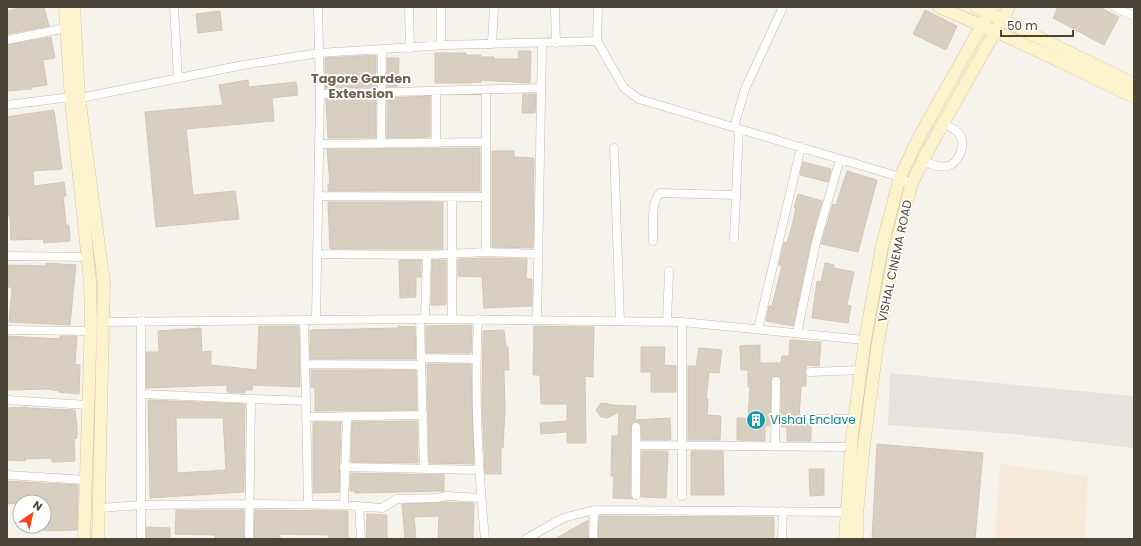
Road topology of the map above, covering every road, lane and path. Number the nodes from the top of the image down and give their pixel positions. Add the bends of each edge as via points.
1 (65, 7) edge
2 (74, 7) edge
3 (174, 7) edge
4 (318, 7) edge
5 (409, 7) edge
6 (441, 7) edge
7 (494, 7) edge
8 (555, 7) edge
9 (598, 7) edge
10 (782, 7) edge
11 (939, 7) edge
12 (976, 7) edge
13 (1009, 7) edge
14 (1114, 7) edge
15 (990, 10) edge
16 (1134, 16) edge
17 (1002, 19) junction
18 (981, 26) junction
19 (66, 28) junction
20 (994, 32) junction
21 (7, 40) edge
22 (597, 41) junction
23 (556, 43) junction
24 (492, 44) junction
25 (542, 44) junction
26 (441, 45) junction
27 (410, 48) junction
28 (382, 50) junction
29 (319, 54) junction
30 (178, 78) junction
31 (1134, 84) edge
32 (541, 88) junction
33 (486, 90) junction
34 (380, 92) junction
35 (436, 92) junction
36 (320, 94) junction
37 (1134, 96) edge
38 (75, 98) junction
39 (7, 104) edge
40 (943, 123) junction
41 (737, 128) junction
42 (486, 142) junction
43 (436, 143) junction
44 (320, 144) junction
45 (381, 144) junction
46 (801, 147) junction
47 (614, 148) dead end
48 (840, 159) junction
49 (924, 160) junction
50 (900, 177) junction
51 (911, 185) junction
52 (735, 195) junction
53 (319, 196) junction
54 (452, 197) junction
55 (486, 198) junction
56 (734, 240) dead end
57 (653, 241) dead end
58 (486, 252) junction
59 (317, 254) junction
60 (452, 254) junction
61 (538, 254) junction
62 (427, 255) junction
63 (7, 256) edge
64 (88, 257) junction
65 (669, 271) dead end
66 (422, 319) junction
67 (452, 319) junction
68 (478, 319) junction
69 (304, 320) junction
70 (316, 320) junction
71 (537, 320) junction
72 (141, 321) junction
73 (620, 321) junction
74 (103, 322) junction
75 (667, 322) junction
76 (682, 322) junction
77 (758, 329) junction
78 (7, 330) edge
79 (91, 331) junction
80 (797, 333) junction
81 (865, 340) junction
82 (476, 359) junction
83 (421, 361) junction
84 (305, 364) junction
85 (861, 370) junction
86 (810, 372) dead end
87 (776, 381) dead end
88 (142, 394) junction
89 (251, 399) junction
90 (7, 400) edge
91 (306, 401) junction
92 (88, 405) junction
93 (423, 415) junction
94 (347, 416) junction
95 (306, 417) junction
96 (854, 419) junction
97 (804, 420) dead end
98 (636, 427) dead end
99 (865, 436) junction
100 (852, 442) junction
101 (636, 445) junction
102 (682, 446) junction
103 (775, 446) junction
104 (344, 467) junction
105 (424, 469) junction
106 (478, 470) junction
107 (7, 475) edge
108 (86, 480) junction
109 (636, 495) dead end
110 (682, 496) dead end
111 (481, 498) junction
112 (250, 504) junction
113 (308, 504) junction
114 (142, 505) junction
115 (344, 505) junction
116 (359, 506) junction
117 (99, 508) junction
118 (594, 510) junction
119 (782, 511) junction
120 (851, 512) junction
121 (84, 539) edge
122 (98, 539) edge
123 (141, 539) edge
124 (249, 539) edge
125 (361, 539) edge
126 (485, 539) edge
127 (526, 539) edge
128 (593, 539) edge
129 (782, 539) edge
130 (845, 539) edge
131 (857, 539) edge

1 - 19 street
2 - 38 street
3 - 30 street
4 - 29 street
5 - 27 street
6 - 26 street
7 - 24 street
8 - 23 street
9 - 22 street
10 - 41 street via 745,90
11 - 18 street
12 - 15 street
13 - 17 street, VISHAL CINEMA ROAD
14 - 16 street
15 - 17 street
15 - 18 street, VISHAL CINEMA ROAD
17 - 20 street, VISHAL CINEMA ROAD
17 - 31 street
18 - 20 street
18 - 50 street, VISHAL CINEMA ROAD via 919,137
19 - 21 street
19 - 38 street
20 - 37 street
20 - 40 street, VISHAL CINEMA ROAD
22 - 23 street
22 - 41 street via 624,88 638,99
23 - 25 street
24 - 25 street
24 - 26 street
25 - 32 street
26 - 27 street
27 - 28 street
28 - 29 street
28 - 34 street
29 - 30 street
29 - 36 street
30 - 38 street
32 - 33 street
32 - 61 street
33 - 35 street
33 - 42 street
34 - 35 street
34 - 36 street
34 - 45 street
35 - 43 street
36 - 44 street
38 - 39 street
38 - 64 street
38 - 74 street via 104,282
40 - 49 street, VISHAL CINEMA ROAD
40 - 49 street via 960,135 962,148 949,166 930,164
41 - 46 street
41 - 52 street
42 - 43 street
42 - 55 street
43 - 45 street
44 - 45 street
44 - 53 street
46 - 48 street
46 - 77 street
47 - 73 street
48 - 50 street
48 - 80 street via 816,242
49 - 51 street, VISHAL CINEMA ROAD
50 - 51 street
50 - 81 street, VISHAL CINEMA ROAD via 882,246
51 - 99 street, VISHAL CINEMA ROAD via 894,254
52 - 56 street
52 - 57 street via 660,193 656,197
53 - 54 street
53 - 59 street
54 - 55 street
54 - 60 street
55 - 58 street
58 - 60 street
58 - 61 street
59 - 62 street
59 - 70 street
60 - 62 street
60 - 67 street
61 - 71 street
62 - 66 street
63 - 64 street
64 - 79 street
65 - 75 street
66 - 67 street
66 - 70 street
66 - 83 street
67 - 68 street
68 - 71 street
68 - 82 street
69 - 70 street
69 - 72 street
69 - 84 street
71 - 73 street
72 - 74 street
72 - 88 street
73 - 75 street
74 - 117 street
75 - 76 street
76 - 77 street
76 - 102 street
77 - 80 street
78 - 79 street
79 - 92 street
80 - 81 street
81 - 85 street, VISHAL CINEMA ROAD
82 - 83 street
82 - 106 street
83 - 84 street
83 - 93 street
84 - 91 street
85 - 86 street
85 - 96 street, VISHAL CINEMA ROAD
87 - 103 street
88 - 89 street
88 - 114 street
89 - 91 street
89 - 112 street
90 - 92 street
91 - 95 street
92 - 108 street
93 - 94 street
93 - 105 street
94 - 95 street
94 - 104 street
95 - 113 street
96 - 97 street
96 - 100 street, VISHAL CINEMA ROAD
98 - 101 street
99 - 100 street
99 - 120 street, VISHAL CINEMA ROAD
100 - 103 street
100 - 120 street, VISHAL CINEMA ROAD
101 - 102 street
101 - 109 street
102 - 103 street
102 - 110 street
104 - 105 street
104 - 115 street
105 - 106 street
106 - 111 street
107 - 108 street
108 - 121 street
111 - 116 street via 447,496 397,499 382,508
111 - 126 street
112 - 113 street
112 - 114 street
112 - 124 street
113 - 115 street
114 - 117 street
114 - 123 street
115 - 116 street
116 - 125 street
117 - 122 street
118 - 119 street
118 - 127 street via 564,518
118 - 128 street
119 - 120 street
119 - 129 street
120 - 130 street, VISHAL CINEMA ROAD
120 - 131 street, VISHAL CINEMA ROAD

